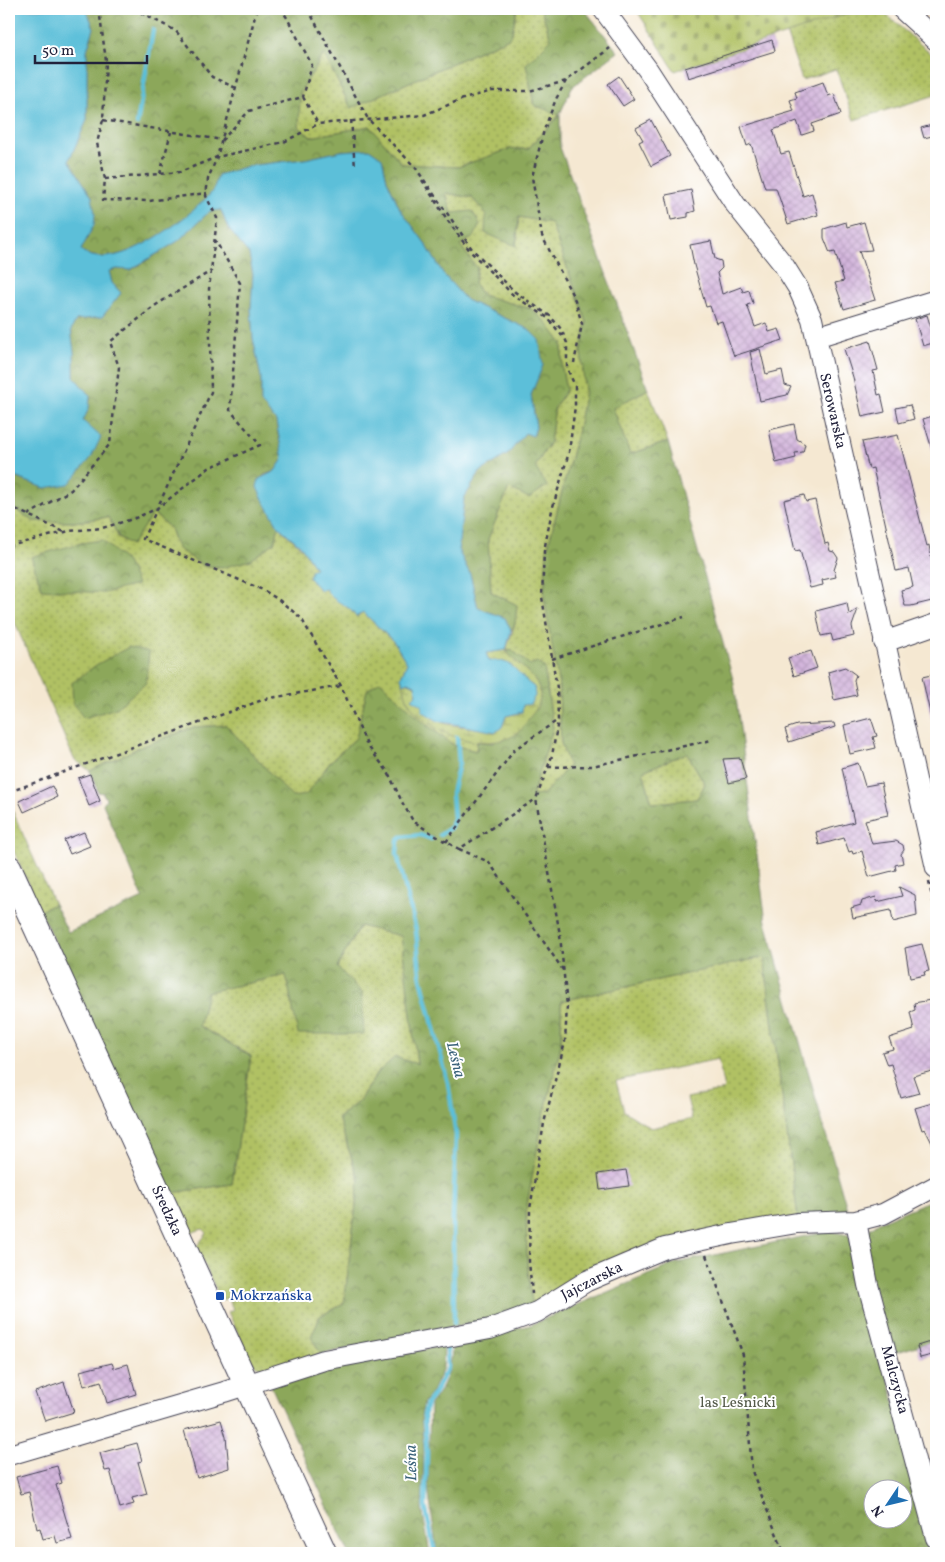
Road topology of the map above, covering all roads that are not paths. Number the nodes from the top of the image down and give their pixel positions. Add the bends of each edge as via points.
1 (603, 9) edge
2 (902, 9) edge
3 (936, 40) edge
4 (936, 300) edge
5 (816, 337) junction
6 (936, 624) edge
7 (884, 642) junction
8 (9, 868) edge
9 (932, 874) edge
10 (936, 1186) edge
11 (856, 1221) junction
12 (247, 1385) junction
13 (9, 1455) edge
14 (936, 1538) edge
15 (324, 1553) edge

1 - 5 street, Serowarska via 625,37 735,204 783,264 812,318
2 - 3 street
4 - 5 street
5 - 7 street, Serowarska
6 - 7 street
7 - 9 street, Serowarska
8 - 12 main road, Średzka
10 - 11 street, Jajczarska via 883,1214
11 - 12 street, Jajczarska via 797,1223 665,1248 587,1281 537,1312 490,1329 324,1360
11 - 14 street, Malczycka via 868,1285
12 - 13 street
12 - 15 main road, Średzka

